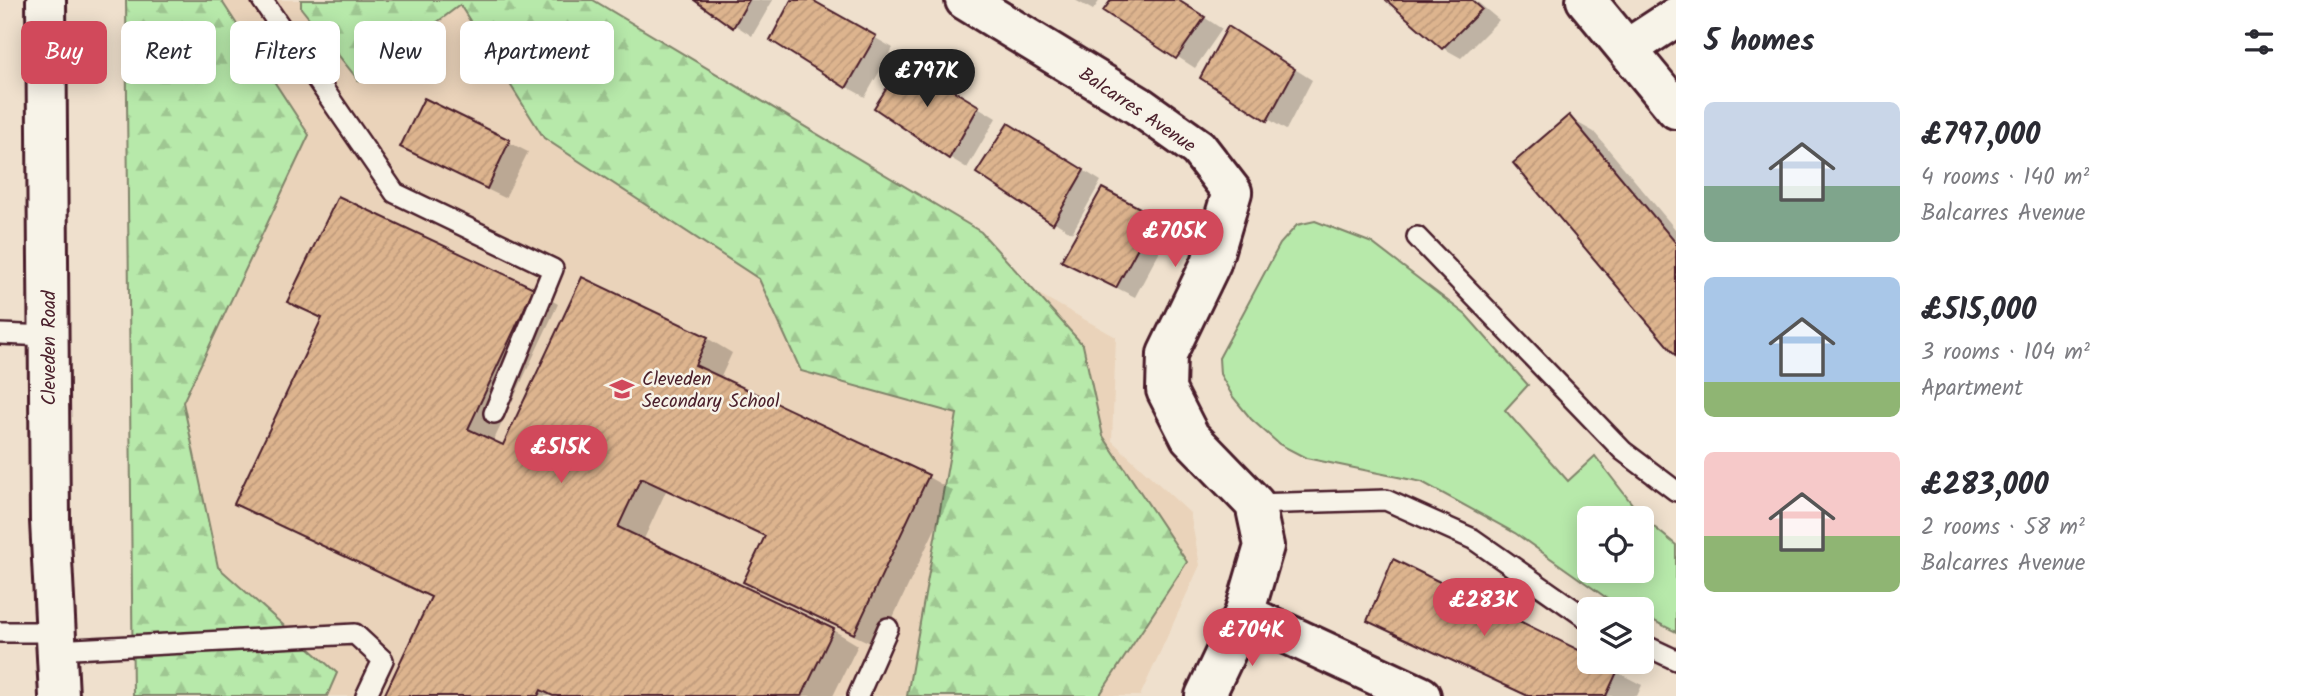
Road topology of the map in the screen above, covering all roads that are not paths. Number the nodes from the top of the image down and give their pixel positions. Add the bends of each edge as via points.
1 (46, 0) edge
2 (262, 0) edge
3 (965, 0) edge
4 (1586, 0) edge
5 (1676, 17) edge
6 (1627, 49) junction
7 (1676, 109) edge
8 (1417, 237) dead end
9 (0, 334) edge
10 (48, 336) junction
11 (494, 412) dead end
12 (1676, 491) edge
13 (1255, 504) junction
14 (1577, 612) edge
15 (1244, 614) junction
16 (888, 628) dead end
17 (0, 632) edge
18 (54, 641) junction
19 (1654, 650) edge
20 (1676, 660) edge
21 (59, 696) edge
22 (366, 696) edge
23 (858, 696) edge
24 (1205, 696) edge
25 (1421, 696) edge

1 - 10 street, Cleveden Road
2 - 11 lane via 395,193 553,269
3 - 13 street, Balcarres Avenue via 1139,106 1198,148 1232,192 1211,263 1167,354 1166,390 1190,438
4 - 6 street
5 - 6 street
6 - 7 street
8 - 12 lane via 1623,451
9 - 10 lane
10 - 18 street, Cleveden Road
13 - 14 lane via 1386,500 1473,539
13 - 15 street via 1264,547
15 - 24 street
15 - 25 street
16 - 23 lane
17 - 18 lane
18 - 21 street, Cleveden Road
18 - 22 lane via 355,634 383,660
19 - 20 lane

